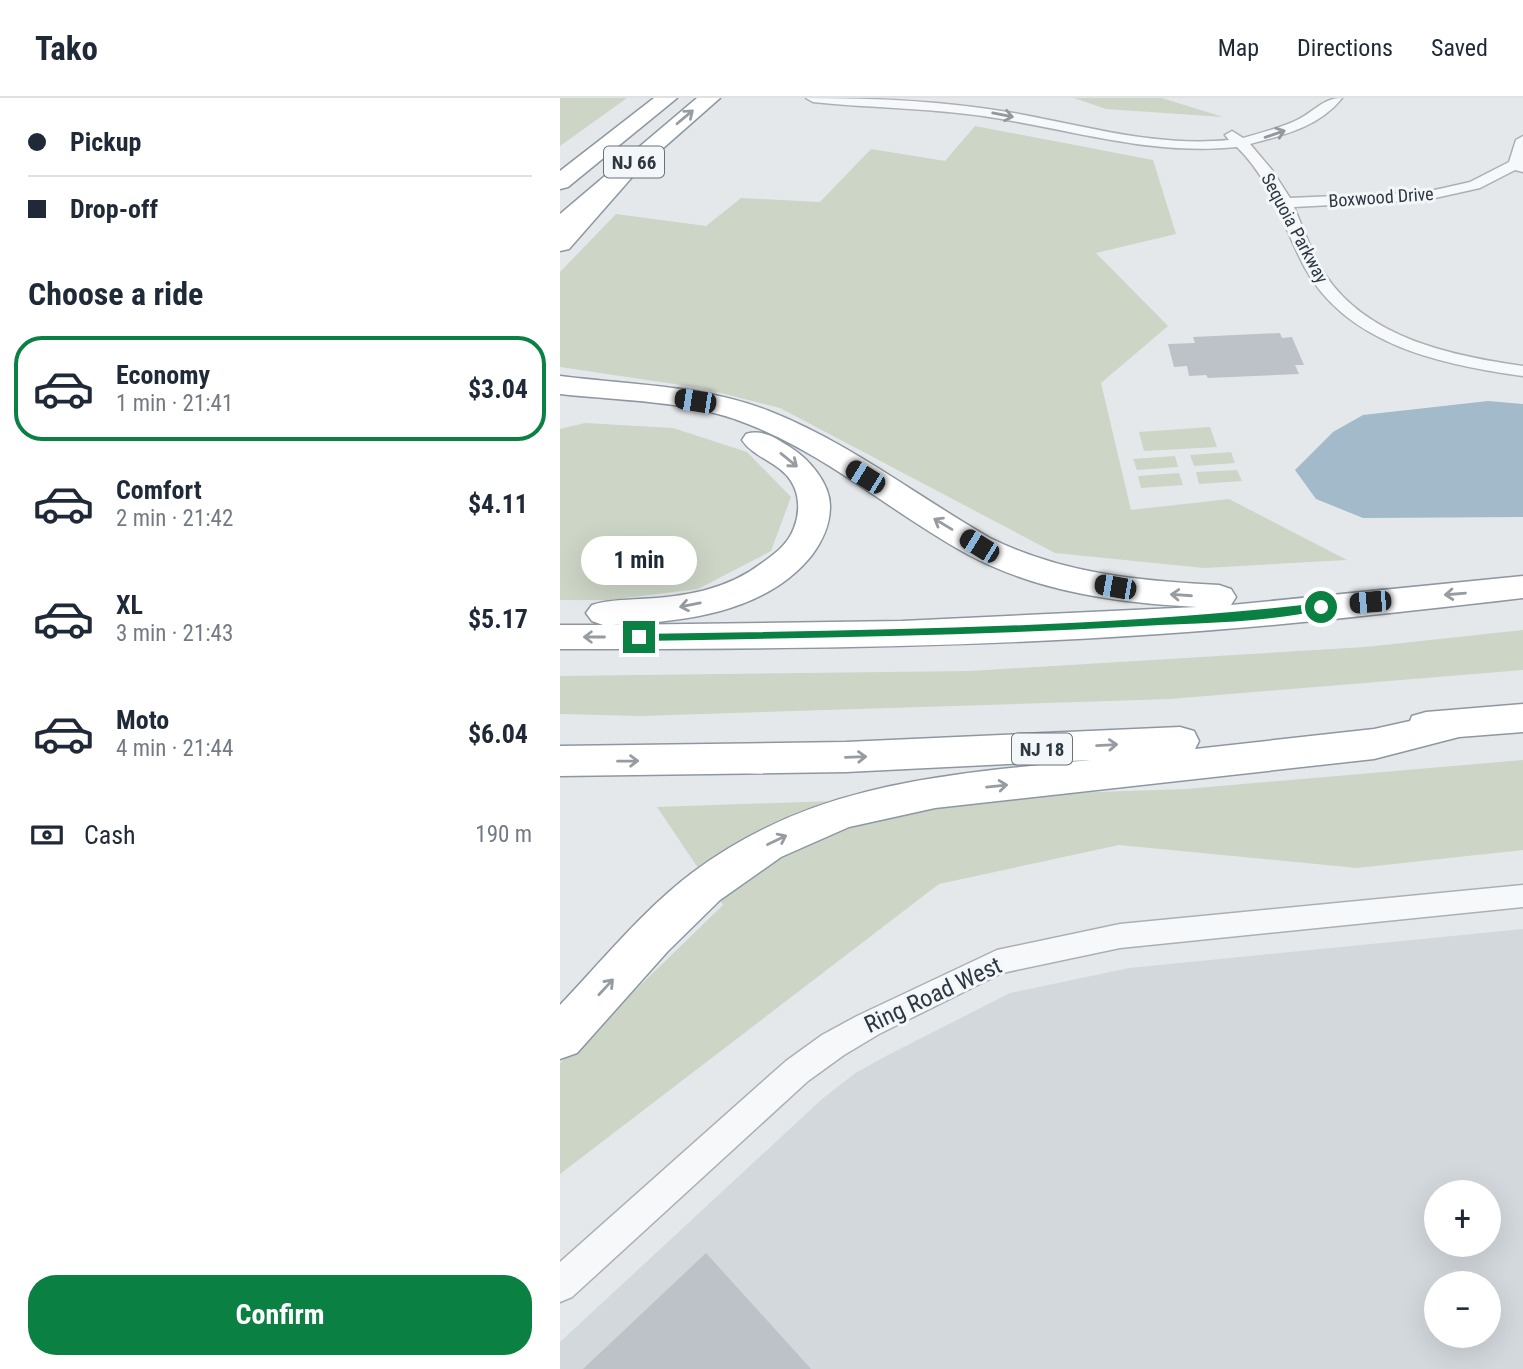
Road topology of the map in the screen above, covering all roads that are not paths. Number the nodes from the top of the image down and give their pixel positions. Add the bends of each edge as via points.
1 (667, 98) edge
2 (710, 98) edge
3 (813, 98) edge
4 (1335, 98) edge
5 (1015, 102) dead end
6 (1286, 115) dead end
7 (1234, 137) junction
8 (1523, 140) edge
9 (1519, 166) edge
10 (625, 171) junction
11 (560, 183) edge
12 (1284, 203) junction
13 (560, 226) edge
14 (560, 244) edge
15 (1523, 371) edge
16 (560, 385) edge
17 (560, 414) edge
18 (1523, 587) edge
19 (1347, 604) junction
20 (560, 614) edge
21 (560, 637) edge
22 (1523, 718) edge
23 (1450, 726) junction
24 (560, 761) edge
25 (1523, 896) edge
26 (560, 1038) edge
27 (560, 1285) edge

1 - 11 highway, NJ 66
10 -> 2 highway, NJ 66
3 -> 7 street via 984,112 1138,143 1187,147
7 -> 4 street via 1264,137 1311,120
5 - 7 street via 1056,117 1134,132
6 - 7 street
7 - 12 street, Sequoia Parkway via 1260,163
8 - 9 street
9 - 12 street, Boxwood Drive via 1475,185 1426,196
10 - 13 highway, NJ 66
10 - 14 highway
12 - 15 street, Sequoia Parkway via 1320,278 1334,297 1363,320 1429,352 1478,366
19 -> 16 highway via 1135,591 1045,573 979,546 797,435 755,416 689,400
17 -> 20 highway via 629,411 680,415 742,433 777,450 801,469 814,491 816,509 814,523 796,552 780,568 740,591 674,608
18 -> 19 highway
19 -> 21 highway via 1244,616 887,634
22 - 23 highway, NJ 18
24 -> 23 highway, NJ 18 via 1022,750 1364,726
26 -> 23 highway via 705,887 766,845 841,813 935,792 1374,744
25 - 27 street, Ring Road West via 1121,936 997,962 833,1045

